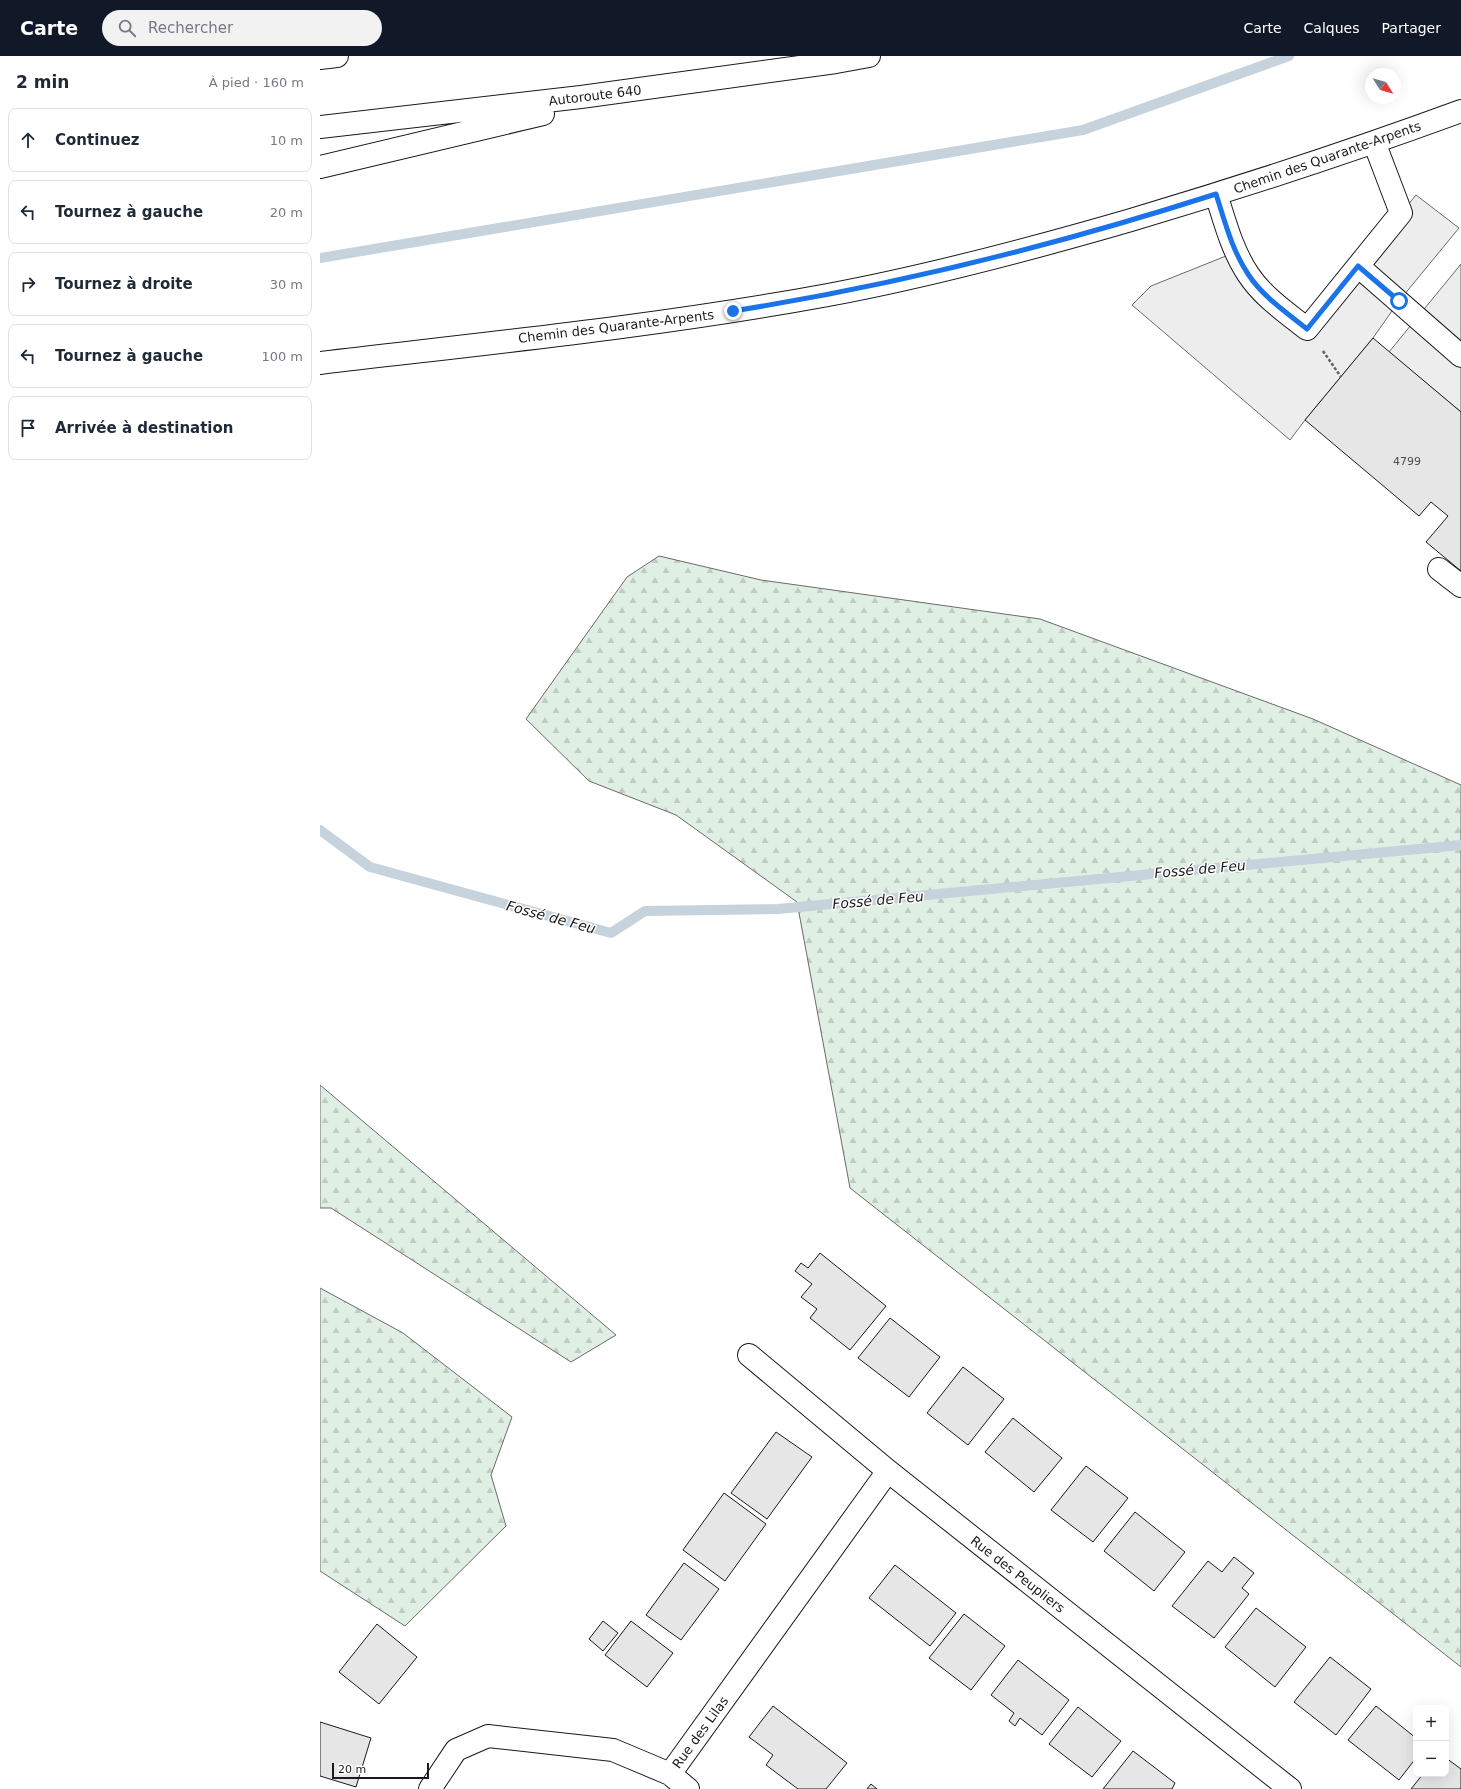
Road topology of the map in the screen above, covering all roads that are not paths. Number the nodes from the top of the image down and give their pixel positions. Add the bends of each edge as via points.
1 (337, 56) edge
2 (868, 56) edge
3 (320, 58) edge
4 (654, 87) junction
5 (1461, 110) edge
6 (320, 127) edge
7 (1374, 142) junction
8 (320, 167) edge
9 (1216, 194) junction
10 (1358, 266) junction
11 (1461, 356) edge
12 (320, 363) edge
13 (1438, 569) dead end
14 (1461, 586) edge
15 (750, 1355) dead end
16 (888, 1471) junction
17 (670, 1774) junction
18 (430, 1789) edge
19 (688, 1789) edge
20 (1290, 1789) edge

1 - 3 main road
2 - 4 main road, Autoroute 640
4 - 6 main road, Autoroute 640
4 - 8 main road
5 - 7 main road, Chemin des Quarante-Arpents
7 - 9 main road, Chemin des Quarante-Arpents
7 - 10 main road via 1401,213
9 - 10 main road via 1236,252 1249,275 1277,305 1307,329
9 - 12 main road, Chemin des Quarante-Arpents via 1030,249 829,295 672,320
10 - 11 main road
13 - 14 main road
15 - 16 main road, Rue des Peupliers
16 - 17 main road, Rue des Lilas
16 - 20 main road, Rue des Peupliers
17 - 18 main road, Rue des Lilas via 613,1750 488,1736 456,1750
17 - 19 main road

